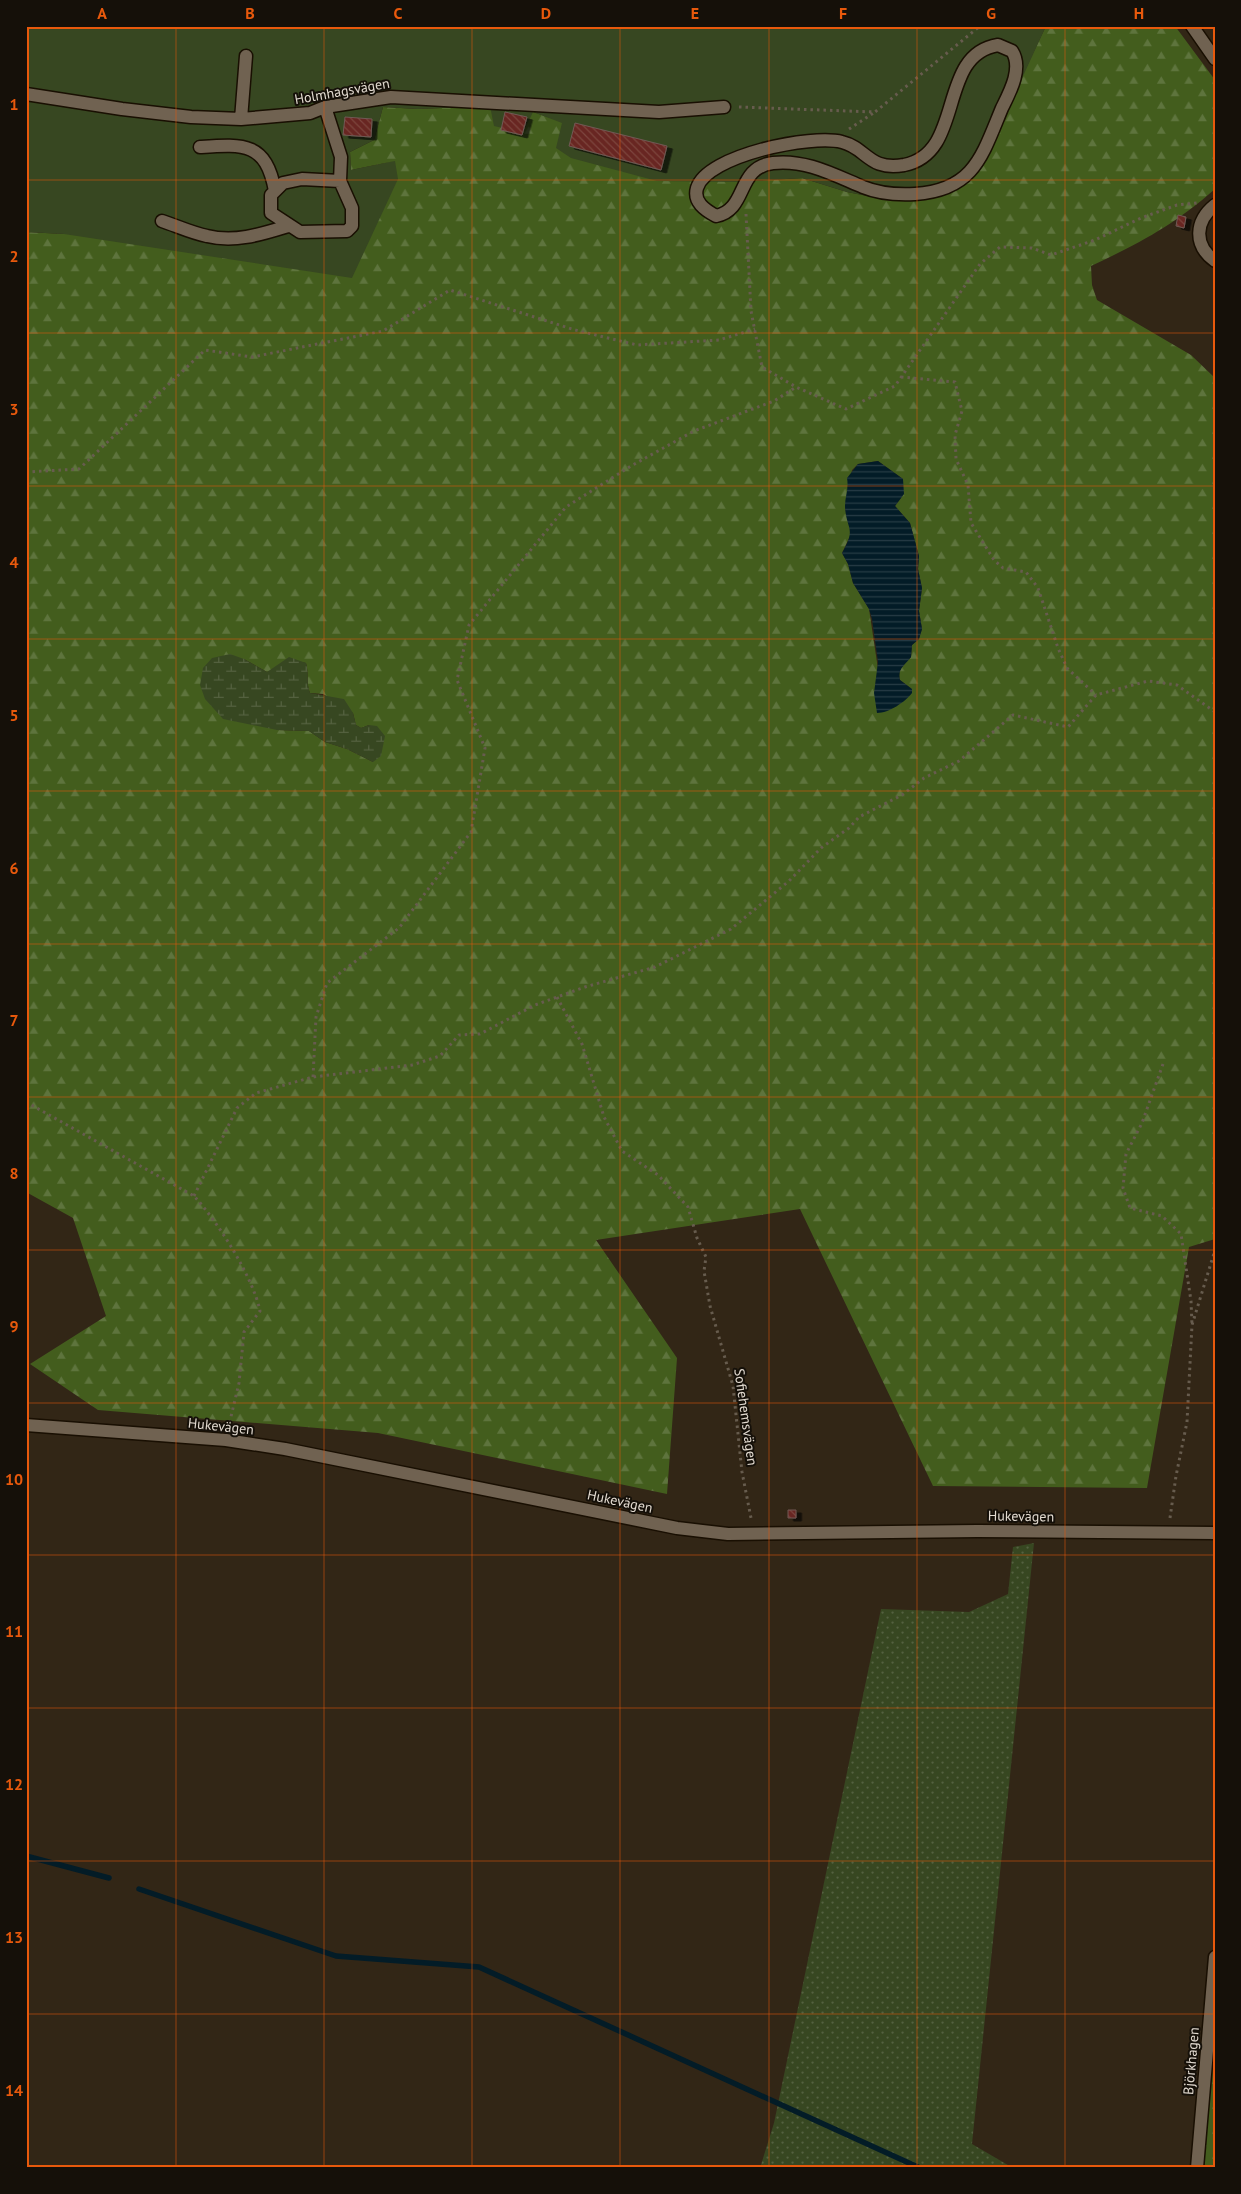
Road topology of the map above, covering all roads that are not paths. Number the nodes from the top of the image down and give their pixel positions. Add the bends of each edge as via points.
1 (1192, 26) edge
2 (246, 56) dead end
3 (1215, 59) edge
4 (26, 94) edge
5 (325, 107) junction
6 (724, 107) road end
7 (241, 119) junction
8 (826, 140) joint
9 (200, 147) dead end
10 (340, 181) junction
11 (276, 191) junction
12 (1212, 207) edge
13 (162, 221) dead end
14 (288, 226) junction
15 (1215, 261) edge
16 (26, 1425) edge
17 (1215, 1533) edge
18 (1215, 1957) edge
19 (1197, 2168) edge

1 - 3 street
2 - 7 street
4 - 7 street, Holmhagsvägen via 122,109
5 - 6 street, Holmhagsvägen via 391,96 660,112
5 - 7 street, Holmhagsvägen via 310,113
5 - 10 street via 341,157
8 - 8 street via 848,144 879,164 905,164 920,159 942,135 955,90 973,58 998,44 1007,47 1015,56 1017,69 982,157 962,180 951,187 936,193 894,195 866,188 825,170 788,162 762,165 747,176 727,214 716,216 698,204 697,186 712,169 774,146
9 - 11 street via 240,146 261,154 271,169
10 - 11 street via 302,179 283,183
10 - 14 street via 352,208 352,226 347,231 300,232
11 - 14 street via 271,195 271,213
12 - 15 street via 1200,222 1199,235 1203,249
13 - 14 street via 221,238 256,236
16 - 17 street, Hukevägen via 226,1440 395,1470 676,1528 754,1534 977,1531
18 - 19 street, Björkhagen

